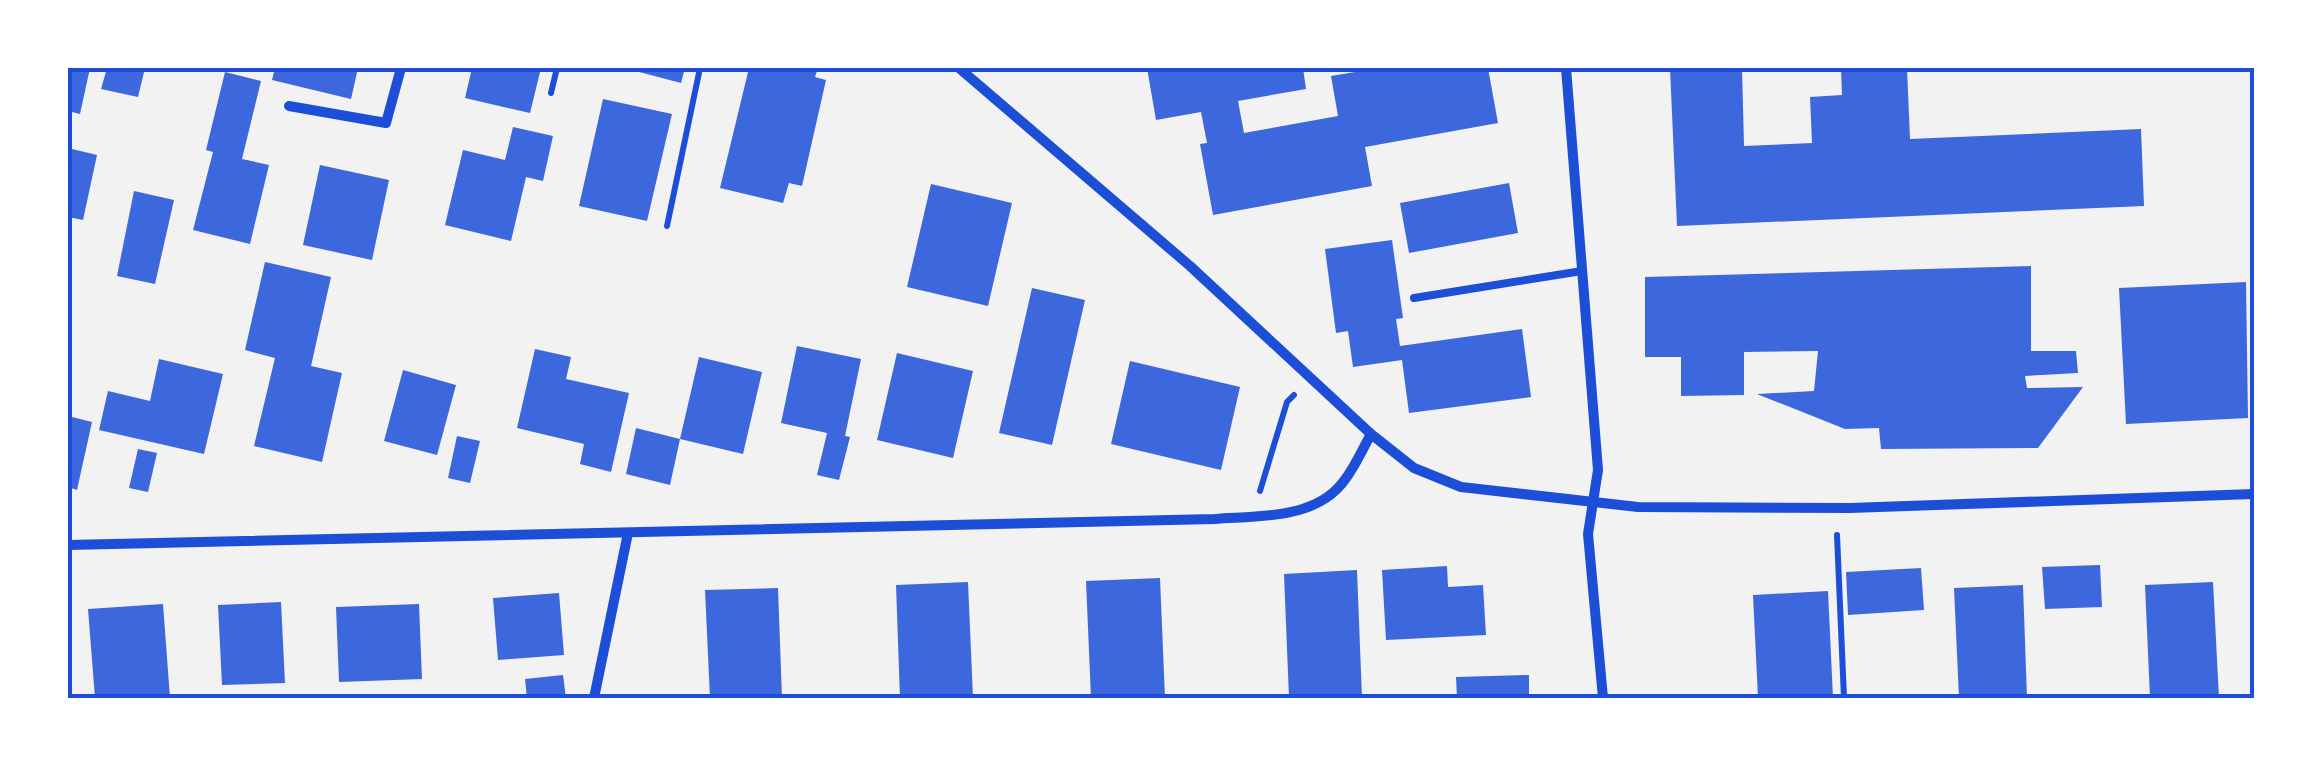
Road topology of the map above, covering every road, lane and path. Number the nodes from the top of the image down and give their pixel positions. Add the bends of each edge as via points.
1 (401, 68) edge
2 (557, 68) edge
3 (700, 68) edge
4 (958, 68) edge
5 (1566, 68) edge
6 (551, 93) dead end
7 (289, 106) dead end
8 (667, 226) dead end
9 (1582, 271) junction
10 (1414, 298) dead end
11 (1311, 376) junction
12 (1372, 434) junction
13 (2254, 494) edge
14 (1594, 504) junction
15 (1836, 508) junction
16 (1256, 516) junction
17 (628, 533) junction
18 (68, 545) edge
19 (594, 698) edge
20 (1603, 698) edge
21 (1844, 698) edge

1 - 7 street via 386,124
2 - 6 path
3 - 8 path
4 - 11 street
5 - 9 street
9 - 10 lane
9 - 14 street via 1598,470
11 - 12 street
11 - 16 path via 1287,402
12 - 14 street via 1414,468 1461,487
12 - 16 street via 1340,486 1322,501
13 - 15 street
14 - 15 street
14 - 20 street via 1588,534
15 - 21 path
16 - 17 street
17 - 18 street
17 - 19 street

